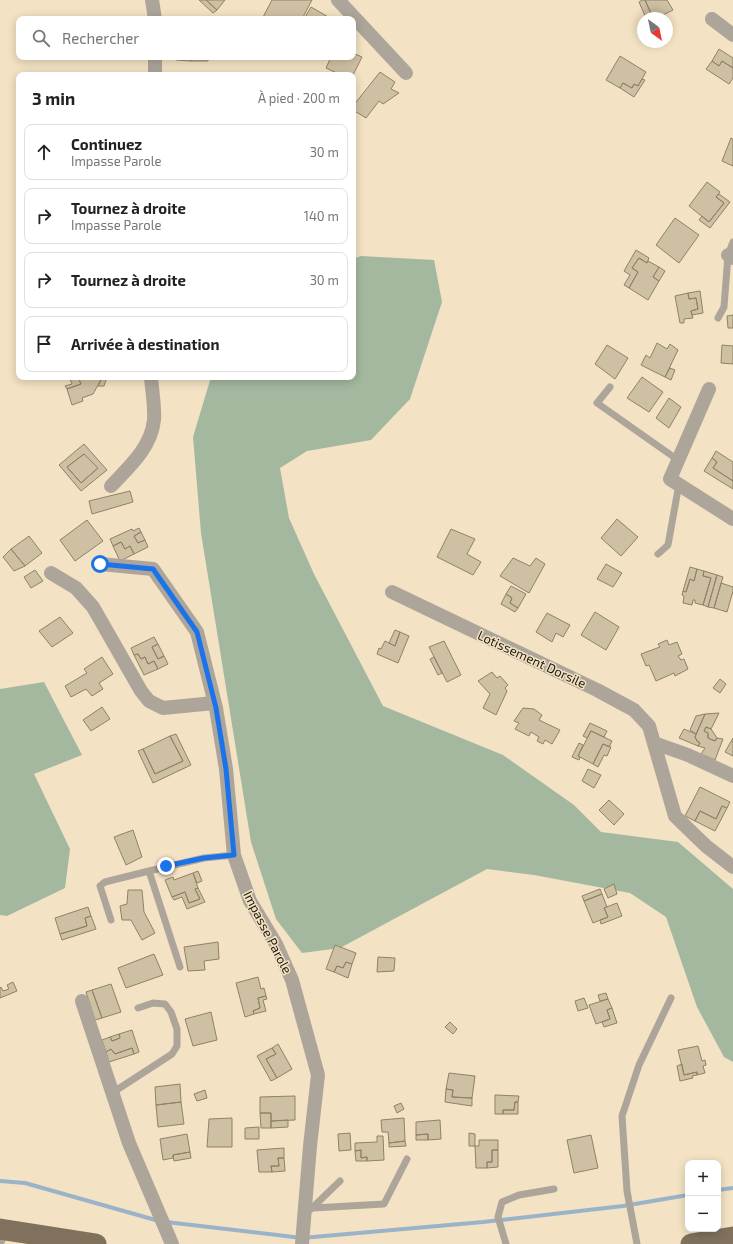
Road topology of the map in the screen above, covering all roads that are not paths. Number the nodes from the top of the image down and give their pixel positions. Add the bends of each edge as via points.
1 (152, 0) edge
2 (338, 0) edge
3 (155, 16) edge
4 (353, 16) edge
5 (356, 19) edge
6 (712, 19) dead end
7 (733, 35) edge
8 (155, 60) edge
9 (155, 72) edge
10 (406, 73) dead end
11 (731, 251) edge
12 (718, 318) dead end
13 (151, 380) edge
14 (610, 387) dead end
15 (709, 389) dead end
16 (678, 460) junction
17 (679, 484) junction
18 (111, 486) dead end
19 (733, 519) edge
20 (658, 554) dead end
21 (100, 564) dead end
22 (51, 573) dead end
23 (392, 592) dead end
24 (214, 703) junction
25 (654, 743) junction
26 (733, 776) edge
27 (234, 855) junction
28 (733, 867) edge
29 (148, 870) junction
30 (111, 920) dead end
31 (180, 968) dead end
32 (671, 998) dead end
33 (82, 1001) dead end
34 (138, 1008) dead end
35 (112, 1093) junction
36 (407, 1159) dead end
37 (340, 1181) dead end
38 (554, 1189) dead end
39 (308, 1212) junction
40 (3, 1234) edge
41 (733, 1237) edge
42 (302, 1240) edge
43 (703, 1243) edge
44 (96, 1244) edge
45 (172, 1244) edge
46 (506, 1244) edge
47 (637, 1244) edge

1 - 3 street
2 - 4 street
5 - 10 street
6 - 7 street
8 - 9 street
11 - 12 lane via 724,307
13 - 18 street via 154,420 149,439 142,452
14 - 16 lane via 597,403
15 - 16 street
16 - 17 street via 670,478
17 - 19 street
17 - 20 lane via 668,546
21 - 24 street, Impasse Parole via 153,569 197,632
22 - 24 street via 76,588 93,607 149,701 163,708
23 - 25 street, Lotissement Dorsile via 598,690 634,710 649,726
24 - 27 street, Impasse Parole via 226,769
25 - 26 street via 688,755
25 - 28 street, Lotissement Dorsile via 675,816 706,846
27 - 29 lane via 204,858
27 - 39 street, Impasse Parole via 250,901 276,944 292,980 318,1075
29 - 30 lane via 105,882 100,886
29 - 31 lane
32 - 47 lane via 639,1065 622,1116 627,1191
33 - 35 street
34 - 35 lane via 153,1003 165,1004 177,1029 177,1046 172,1054
35 - 45 street via 129,1143
36 - 39 lane via 384,1204
37 - 39 lane
38 - 46 lane via 519,1195 502,1202 498,1217
39 - 42 street, Impasse Parole
40 - 44 main road
41 - 43 main road

